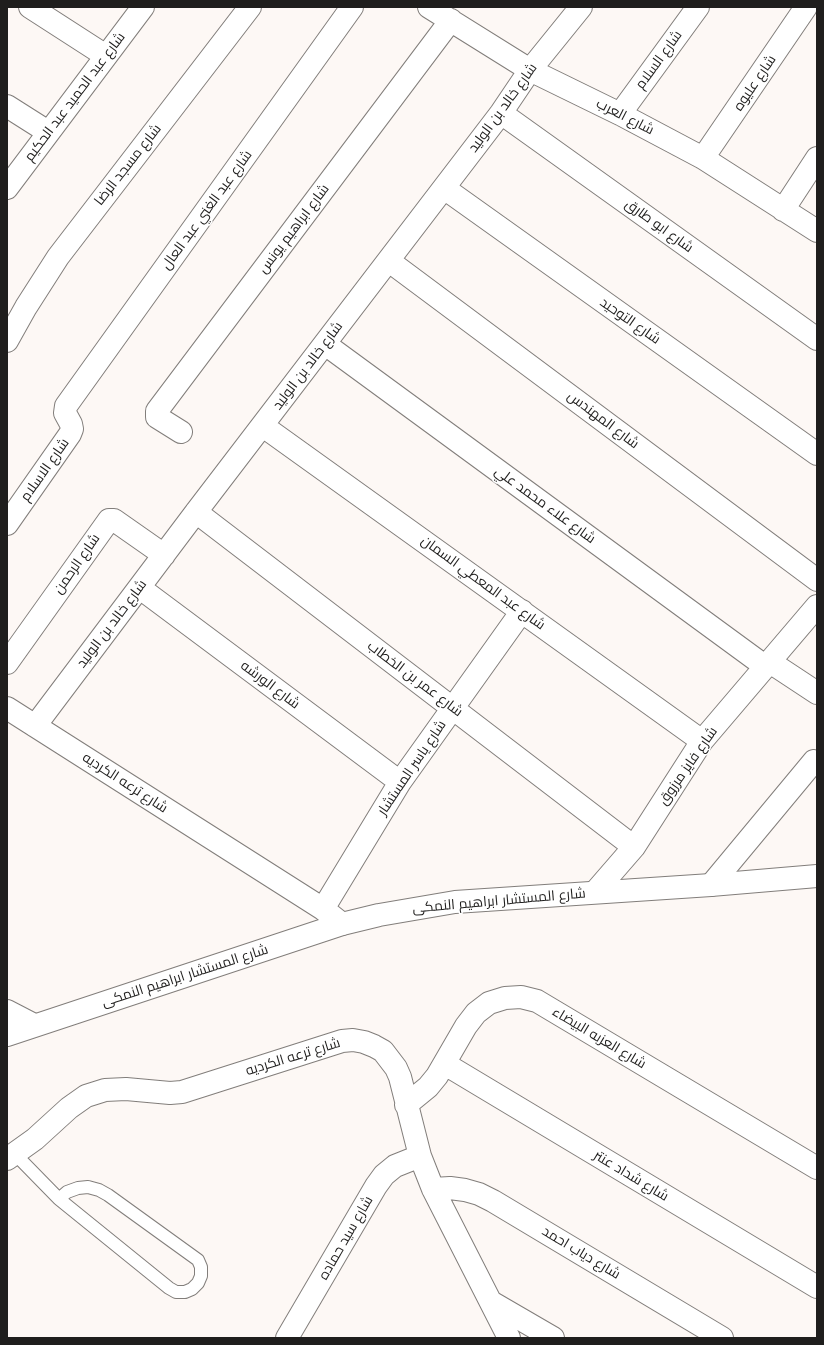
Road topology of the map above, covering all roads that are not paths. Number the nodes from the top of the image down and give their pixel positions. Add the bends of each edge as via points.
1 (30, 7) edge
2 (143, 7) edge
3 (250, 7) edge
4 (352, 7) edge
5 (429, 7) edge
6 (581, 7) edge
7 (698, 7) edge
8 (806, 7) edge
9 (451, 20) junction
10 (106, 56) junction
11 (530, 70) junction
12 (7, 106) edge
13 (501, 113) junction
14 (620, 114) junction
15 (48, 132) junction
16 (703, 158) junction
17 (817, 158) edge
18 (7, 188) edge
19 (444, 188) junction
20 (783, 210) junction
21 (817, 231) edge
22 (388, 261) junction
23 (10, 332) edge
24 (817, 339) edge
25 (325, 344) junction
26 (65, 413) joint
27 (263, 426) junction
28 (181, 432) dead end
29 (817, 454) edge
30 (196, 512) junction
31 (7, 524) edge
32 (164, 555) junction
33 (817, 580) edge
34 (140, 588) junction
35 (817, 606) edge
36 (522, 611) junction
37 (7, 664) edge
38 (768, 664) junction
39 (817, 693) edge
40 (452, 707) junction
41 (7, 708) edge
42 (35, 726) junction
43 (702, 741) junction
44 (814, 761) dead end
45 (400, 782) junction
46 (634, 847) junction
47 (817, 876) edge
48 (711, 885) junction
49 (595, 892) junction
50 (323, 909) junction
51 (342, 924) junction
52 (7, 1011) edge
53 (34, 1025) junction
54 (7, 1035) edge
55 (445, 1064) junction
56 (406, 1105) junction
57 (11, 1156) edge
58 (420, 1156) junction
59 (817, 1168) edge
60 (432, 1189) junction
61 (59, 1199) junction
62 (817, 1287) edge
63 (491, 1302) junction
64 (287, 1338) edge
65 (509, 1338) edge
66 (553, 1338) edge
67 (722, 1338) edge

1 - 10 street
2 - 10 street, شارع عبد الحميد عبد الحكيم
3 - 23 street, شارع مسجد الرضا via 58,257
4 - 26 street, شارع عبد الغني عبد العال via 66,406
5 - 9 street, شارع العرب
6 - 11 street, شارع خالد بن الوليد
7 - 14 street, شارع السلام
8 - 16 street, شارع عليوه
9 - 11 street, شارع العرب
9 - 28 street, شارع ابراهيم يونس via 157,411 157,417
10 - 15 street, شارع عبد الحميد عبد الحكيم
11 - 13 street, شارع خالد بن الوليد
11 - 14 street, شارع العرب
12 - 15 street
13 - 19 street, شارع خالد بن الوليد
13 - 24 street, شارع ابو طارق
14 - 16 street, شارع العرب
15 - 18 street, شارع عبد الحميد عبد الحكيم
16 - 20 street, شارع العرب
17 - 20 street
19 - 22 street, شارع خالد بن الوليد
19 - 29 street, شارع التوحيد
20 - 21 street, شارع العرب
22 - 25 street, شارع خالد بن الوليد
22 - 33 street, شارع المهندس
25 - 27 street, شارع خالد بن الوليد
25 - 38 street, شارع علاء محمد علي
26 - 31 street, شارع الاسلام via 71,424 70,434
27 - 30 street, شارع خالد بن الوليد
27 - 36 street, شارع عبد المعطي السمان
30 - 32 street, شارع خالد بن الوليد
30 - 40 street, شارع عمر بن الخطاب
32 - 34 street, شارع خالد بن الوليد
32 - 37 street, شارع الرحمن via 114,520 109,520
34 - 42 street, شارع خالد بن الوليد
34 - 45 street, شارع الورشه
35 - 38 street, شارع فايز مرزوق
36 - 40 street, شارع ياسر المستشار
36 - 43 street, شارع عبد المعطي السمان
38 - 39 street, شارع علاء محمد علي
38 - 43 street, شارع فايز مرزوق
40 - 45 street, شارع ياسر المستشار
40 - 46 street, شارع عمر بن الخطاب
41 - 42 street, شارع ترعه الكرديه
42 - 50 street, شارع ترعه الكرديه
43 - 46 street, شارع فايز مرزوق
44 - 48 street
45 - 50 street, شارع ياسر المستشار
46 - 49 street, شارع فايز مرزوق
47 - 48 street, شارع المستشار ابراهيم النمكى
48 - 49 street, شارع المستشار ابراهيم النمكى
49 - 51 street, شارع المستشار ابراهيم النمكى via 455,902
50 - 51 street, شارع ترعه الكرديه
51 - 53 street, شارع المستشار ابراهيم النمكى
52 - 53 street
53 - 54 street, شارع المستشار ابراهيم النمكى
55 - 56 street, شارع العزبه البيضاء via 428,1087
55 - 59 street, شارع العزبه البيضاء via 476,1012 489,1003 521,997 537,1001
55 - 62 street, شارع شداد عنتر
56 - 57 street, شارع ترعه الكرديه via 400,1077 383,1052 364,1042 342,1041 182,1092 126,1089 105,1090 86,1096
56 - 58 street, شارع ترعه الكرديه
57 - 61 lane
58 - 60 street, شارع ترعه الكرديه
58 - 64 street, شارع سيد حماده via 395,1166 384,1175
60 - 63 street, شارع ترعه الكرديه
60 - 67 street, شارع دياب احمد via 465,1190 493,1201
61 - 61 lane via 176,1292 192,1289 202,1276 198,1260 99,1190 78,1188 67,1192
63 - 65 street, شارع ترعه الكرديه
63 - 66 street

